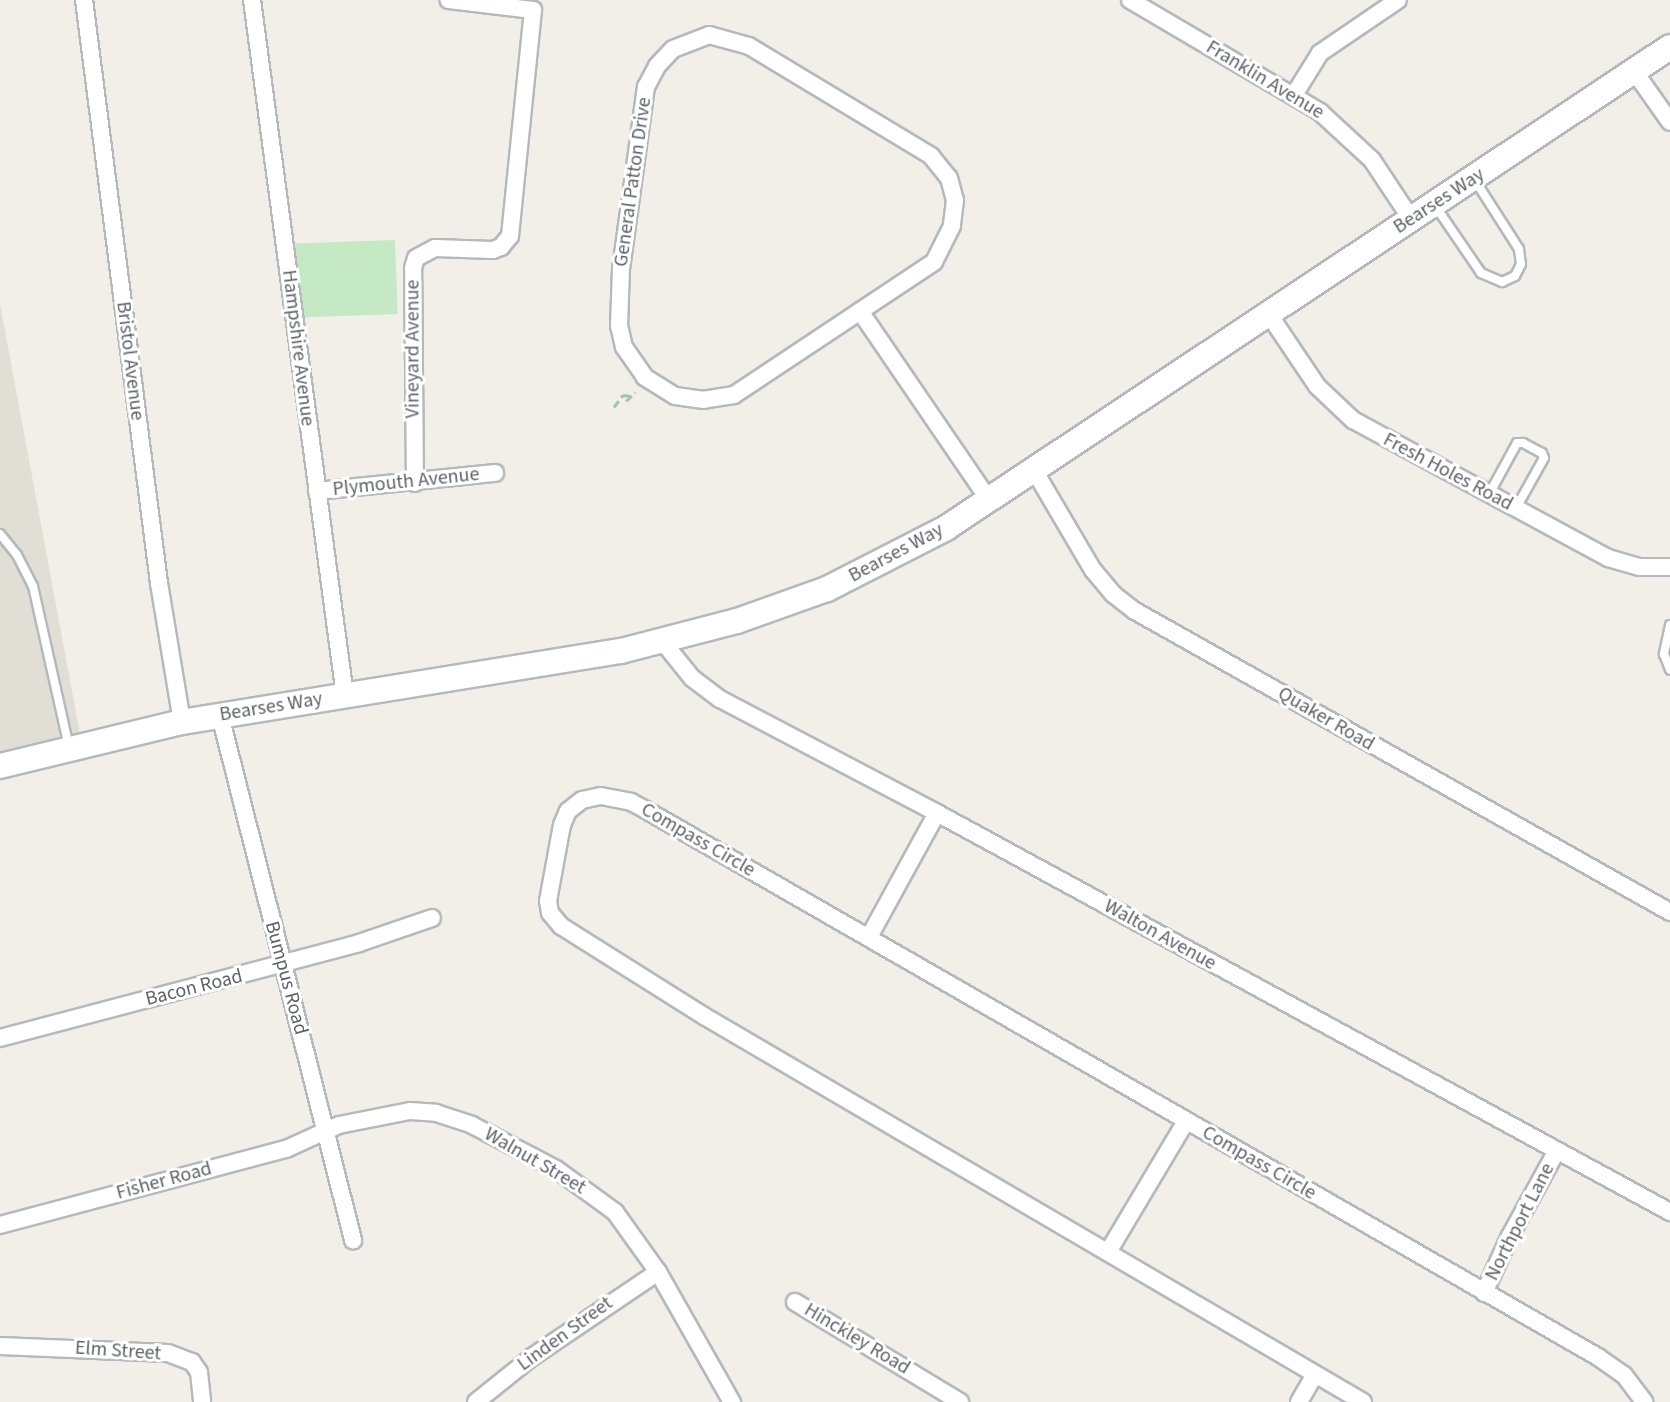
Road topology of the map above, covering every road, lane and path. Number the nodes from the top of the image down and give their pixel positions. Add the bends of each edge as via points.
1 (84, 0) edge
2 (252, 0) edge
3 (449, 0) edge
4 (1130, 0) edge
5 (1398, 0) edge
6 (1670, 47) edge
7 (1634, 71) junction
8 (1294, 95) junction
9 (1670, 122) edge
10 (1473, 178) junction
11 (1434, 204) junction
12 (1411, 219) junction
13 (860, 311) junction
14 (1268, 313) junction
15 (636, 392) dead end
16 (631, 396) junction
17 (626, 401) dead end
18 (614, 407) dead end
19 (1034, 470) junction
20 (495, 473) dead end
21 (415, 483) junction
22 (317, 491) junction
23 (1488, 496) junction
24 (989, 500) junction
25 (1516, 509) junction
26 (0, 534) edge
27 (1670, 567) edge
28 (1670, 625) edge
29 (663, 642) junction
30 (1670, 670) edge
31 (345, 696) junction
32 (220, 715) junction
33 (182, 722) junction
34 (69, 747) junction
35 (0, 766) edge
36 (937, 813) junction
37 (1670, 912) edge
38 (432, 918) dead end
39 (869, 937) junction
40 (282, 964) junction
41 (0, 1038) edge
42 (1186, 1121) junction
43 (326, 1129) junction
44 (1556, 1152) junction
45 (1670, 1212) edge
46 (0, 1225) edge
47 (353, 1240) dead end
48 (1108, 1252) junction
49 (658, 1272) junction
50 (1484, 1293) junction
51 (795, 1302) dead end
52 (0, 1346) edge
53 (1315, 1374) junction
54 (202, 1402) edge
55 (476, 1402) edge
56 (732, 1402) edge
57 (960, 1402) edge
58 (1299, 1402) edge
59 (1363, 1402) edge
60 (1644, 1402) edge

1 - 33 street, Bristol Avenue via 159,583
2 - 22 street, Hampshire Avenue
3 - 21 street, Vineyard Avenue via 533,10 510,236 493,250 435,248 416,258 413,268
4 - 8 street, Franklin Avenue
5 - 8 street via 1320,53
6 - 7 main road, Bearses Way
7 - 9 street
7 - 10 main road, Bearses Way
8 - 12 street, Franklin Avenue via 1359,146
10 - 11 main road, Bearses Way
10 - 11 lane via 1519,249 1521,264 1515,276 1502,282 1481,273
11 - 12 main road, Bearses Way
12 - 14 main road, Bearses Way
13 - 13 street, General Patton Drive via 943,251 955,200 945,171 931,156 743,43 709,35 673,49 651,77 640,116 619,326 632,363 675,396 718,400 734,395
13 - 24 street
14 - 19 main road, Bearses Way
14 - 23 street, Fresh Holes Road via 1317,386 1342,413
15 - 16 path
16 - 17 path
16 - 18 path via 623,395
19 - 24 main road, Bearses Way
19 - 37 street, Quaker Road via 1093,570 1135,611
20 - 21 street, Plymouth Avenue
21 - 22 street, Plymouth Avenue
22 - 31 street, Hampshire Avenue
23 - 25 street, Fresh Holes Road
23 - 25 lane via 1517,443 1523,443 1544,458
24 - 29 main road, Bearses Way via 827,589
25 - 27 street, Fresh Holes Road via 1619,562
26 - 34 lane via 33,586
28 - 30 lane via 1664,654
29 - 31 main road, Bearses Way
29 - 36 street, Walton Avenue via 692,678 720,699
31 - 32 main road, Bearses Way
32 - 33 main road, Bearses Way
32 - 40 street, Bumpus Road
33 - 34 main road, Bearses Way
34 - 35 main road, Bearses Way
36 - 39 street
36 - 44 street, Walton Avenue
38 - 40 street, Bacon Road
39 - 42 street, Compass Circle
39 - 48 street, Compass Circle via 631,802 591,797 564,817 548,907 561,926 704,1016
40 - 41 street, Bacon Road
40 - 43 street, Bumpus Road
42 - 48 street
42 - 50 street, Compass Circle
43 - 46 street, Fisher Road via 286,1149
43 - 47 street, Bumpus Road
43 - 49 street, Walnut Street via 410,1111 472,1125 588,1190 625,1223
44 - 45 street, Walton Avenue
44 - 50 street, Northport Lane
48 - 53 street, Compass Circle
49 - 55 street, Linden Street via 532,1357
49 - 56 street, Walnut Street
50 - 60 street, Compass Circle via 1612,1366
51 - 57 street, Hinckley Road
52 - 54 street, Elm Street via 168,1353 192,1362 199,1372
53 - 58 street
53 - 59 street, Compass Circle

